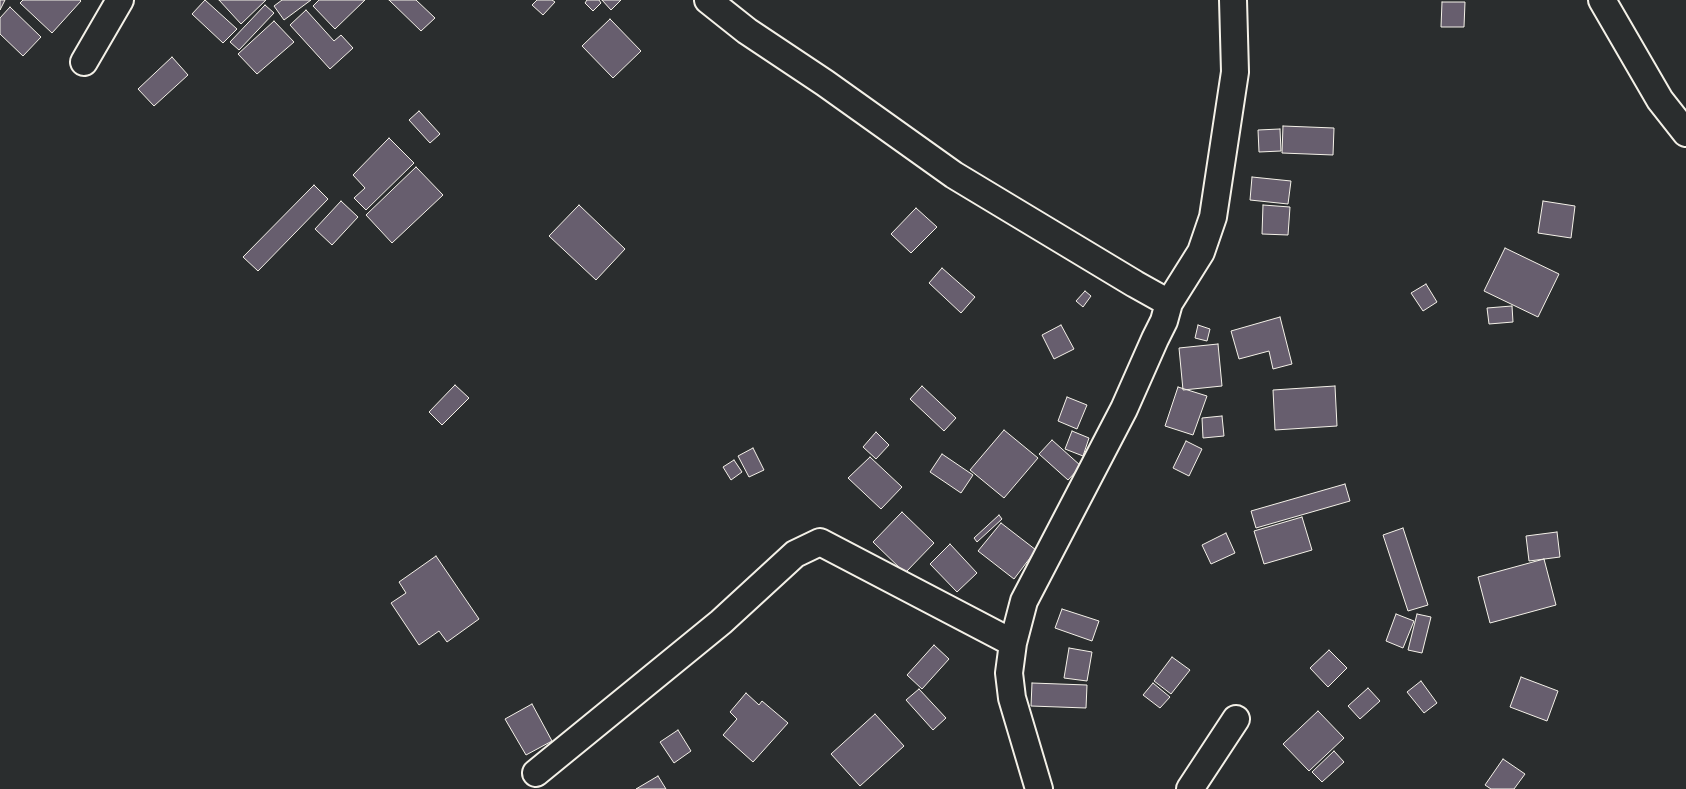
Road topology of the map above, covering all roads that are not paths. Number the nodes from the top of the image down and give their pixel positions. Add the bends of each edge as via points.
1 (120, 0) edge
2 (708, 0) edge
3 (1233, 0) edge
4 (1602, 0) edge
5 (84, 62) dead end
6 (1686, 133) edge
7 (1169, 303) junction
8 (1013, 643) junction
9 (1236, 719) dead end
10 (536, 773) dead end
11 (1039, 789) edge
12 (1190, 789) edge

1 - 5 street
2 - 7 street via 747,31 954,175
3 - 7 street via 1235,72 1213,217 1201,252
4 - 6 street via 1660,100
7 - 8 street via 1124,410 1024,601
8 - 10 street via 820,542 794,554 721,622
8 - 11 street via 1009,673 1012,698
9 - 12 street

